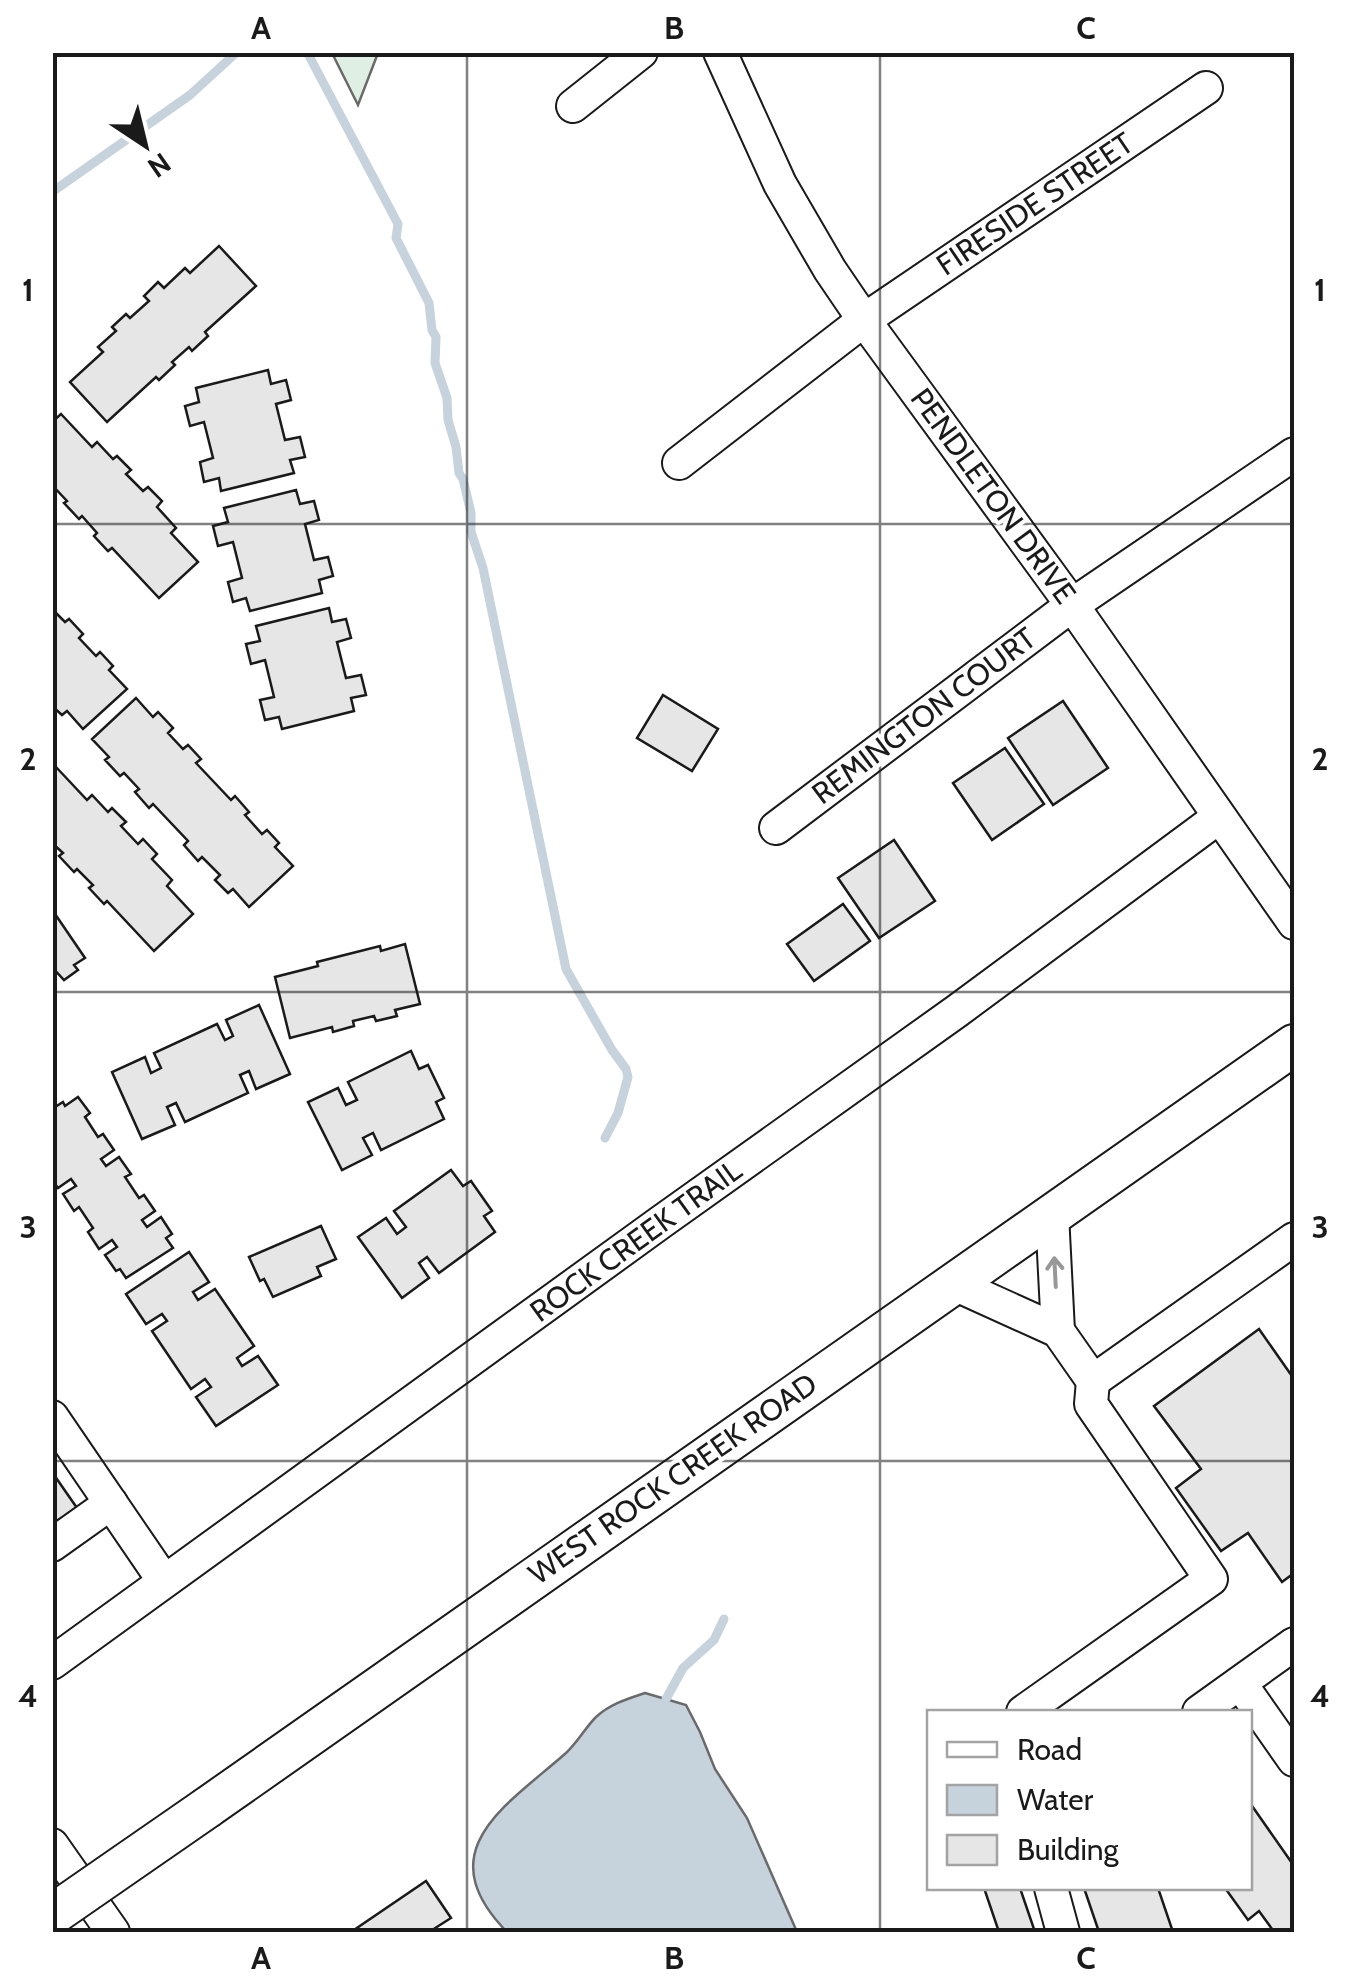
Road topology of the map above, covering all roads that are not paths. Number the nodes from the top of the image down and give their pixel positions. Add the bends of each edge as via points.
1 (641, 52) edge
2 (720, 52) edge
3 (1206, 88) dead end
4 (573, 106) dead end
5 (864, 320) junction
6 (1294, 454) edge
7 (679, 463) dead end
8 (1072, 605) junction
9 (1219, 817) junction
10 (776, 828) dead end
11 (1294, 923) edge
12 (1294, 1045) edge
13 (1052, 1214) junction
14 (1294, 1239) edge
15 (952, 1283) junction
16 (1058, 1331) junction
17 (1093, 1381) junction
18 (52, 1417) edge
19 (111, 1503) junction
20 (52, 1546) edge
21 (164, 1581) junction
22 (1294, 1644) edge
23 (52, 1662) edge
24 (1240, 1683) junction
25 (1026, 1710) edge
26 (1202, 1710) edge
27 (1294, 1760) edge
28 (52, 1846) edge
29 (1052, 1890) edge
30 (52, 1916) edge
31 (113, 1932) edge
32 (1062, 1932) edge

1 - 4 street
2 - 5 street, PENDLETON DRIVE via 780,184
3 - 5 street, FIRESIDE STREET
5 - 7 street, FIRESIDE STREET
5 - 8 street, PENDLETON DRIVE
6 - 8 street, REMINGTON COURT
8 - 9 street, PENDLETON DRIVE
8 - 10 street, REMINGTON COURT
9 - 11 street, PENDLETON DRIVE
9 - 21 street, ROCK CREEK TRAIL
12 - 13 main road, WEST ROCK CREEK ROAD
13 - 15 main road, WEST ROCK CREEK ROAD
16 -> 13 street
14 - 17 street
15 - 16 street
15 - 30 main road, WEST ROCK CREEK ROAD, bridge
16 - 17 street
17 - 25 street via 1091,1404 1210,1579
18 - 19 street
19 - 20 street
19 - 21 street
21 - 23 street, ROCK CREEK TRAIL
22 - 24 street
24 - 26 street
24 - 27 street
28 - 31 street
29 - 32 street

